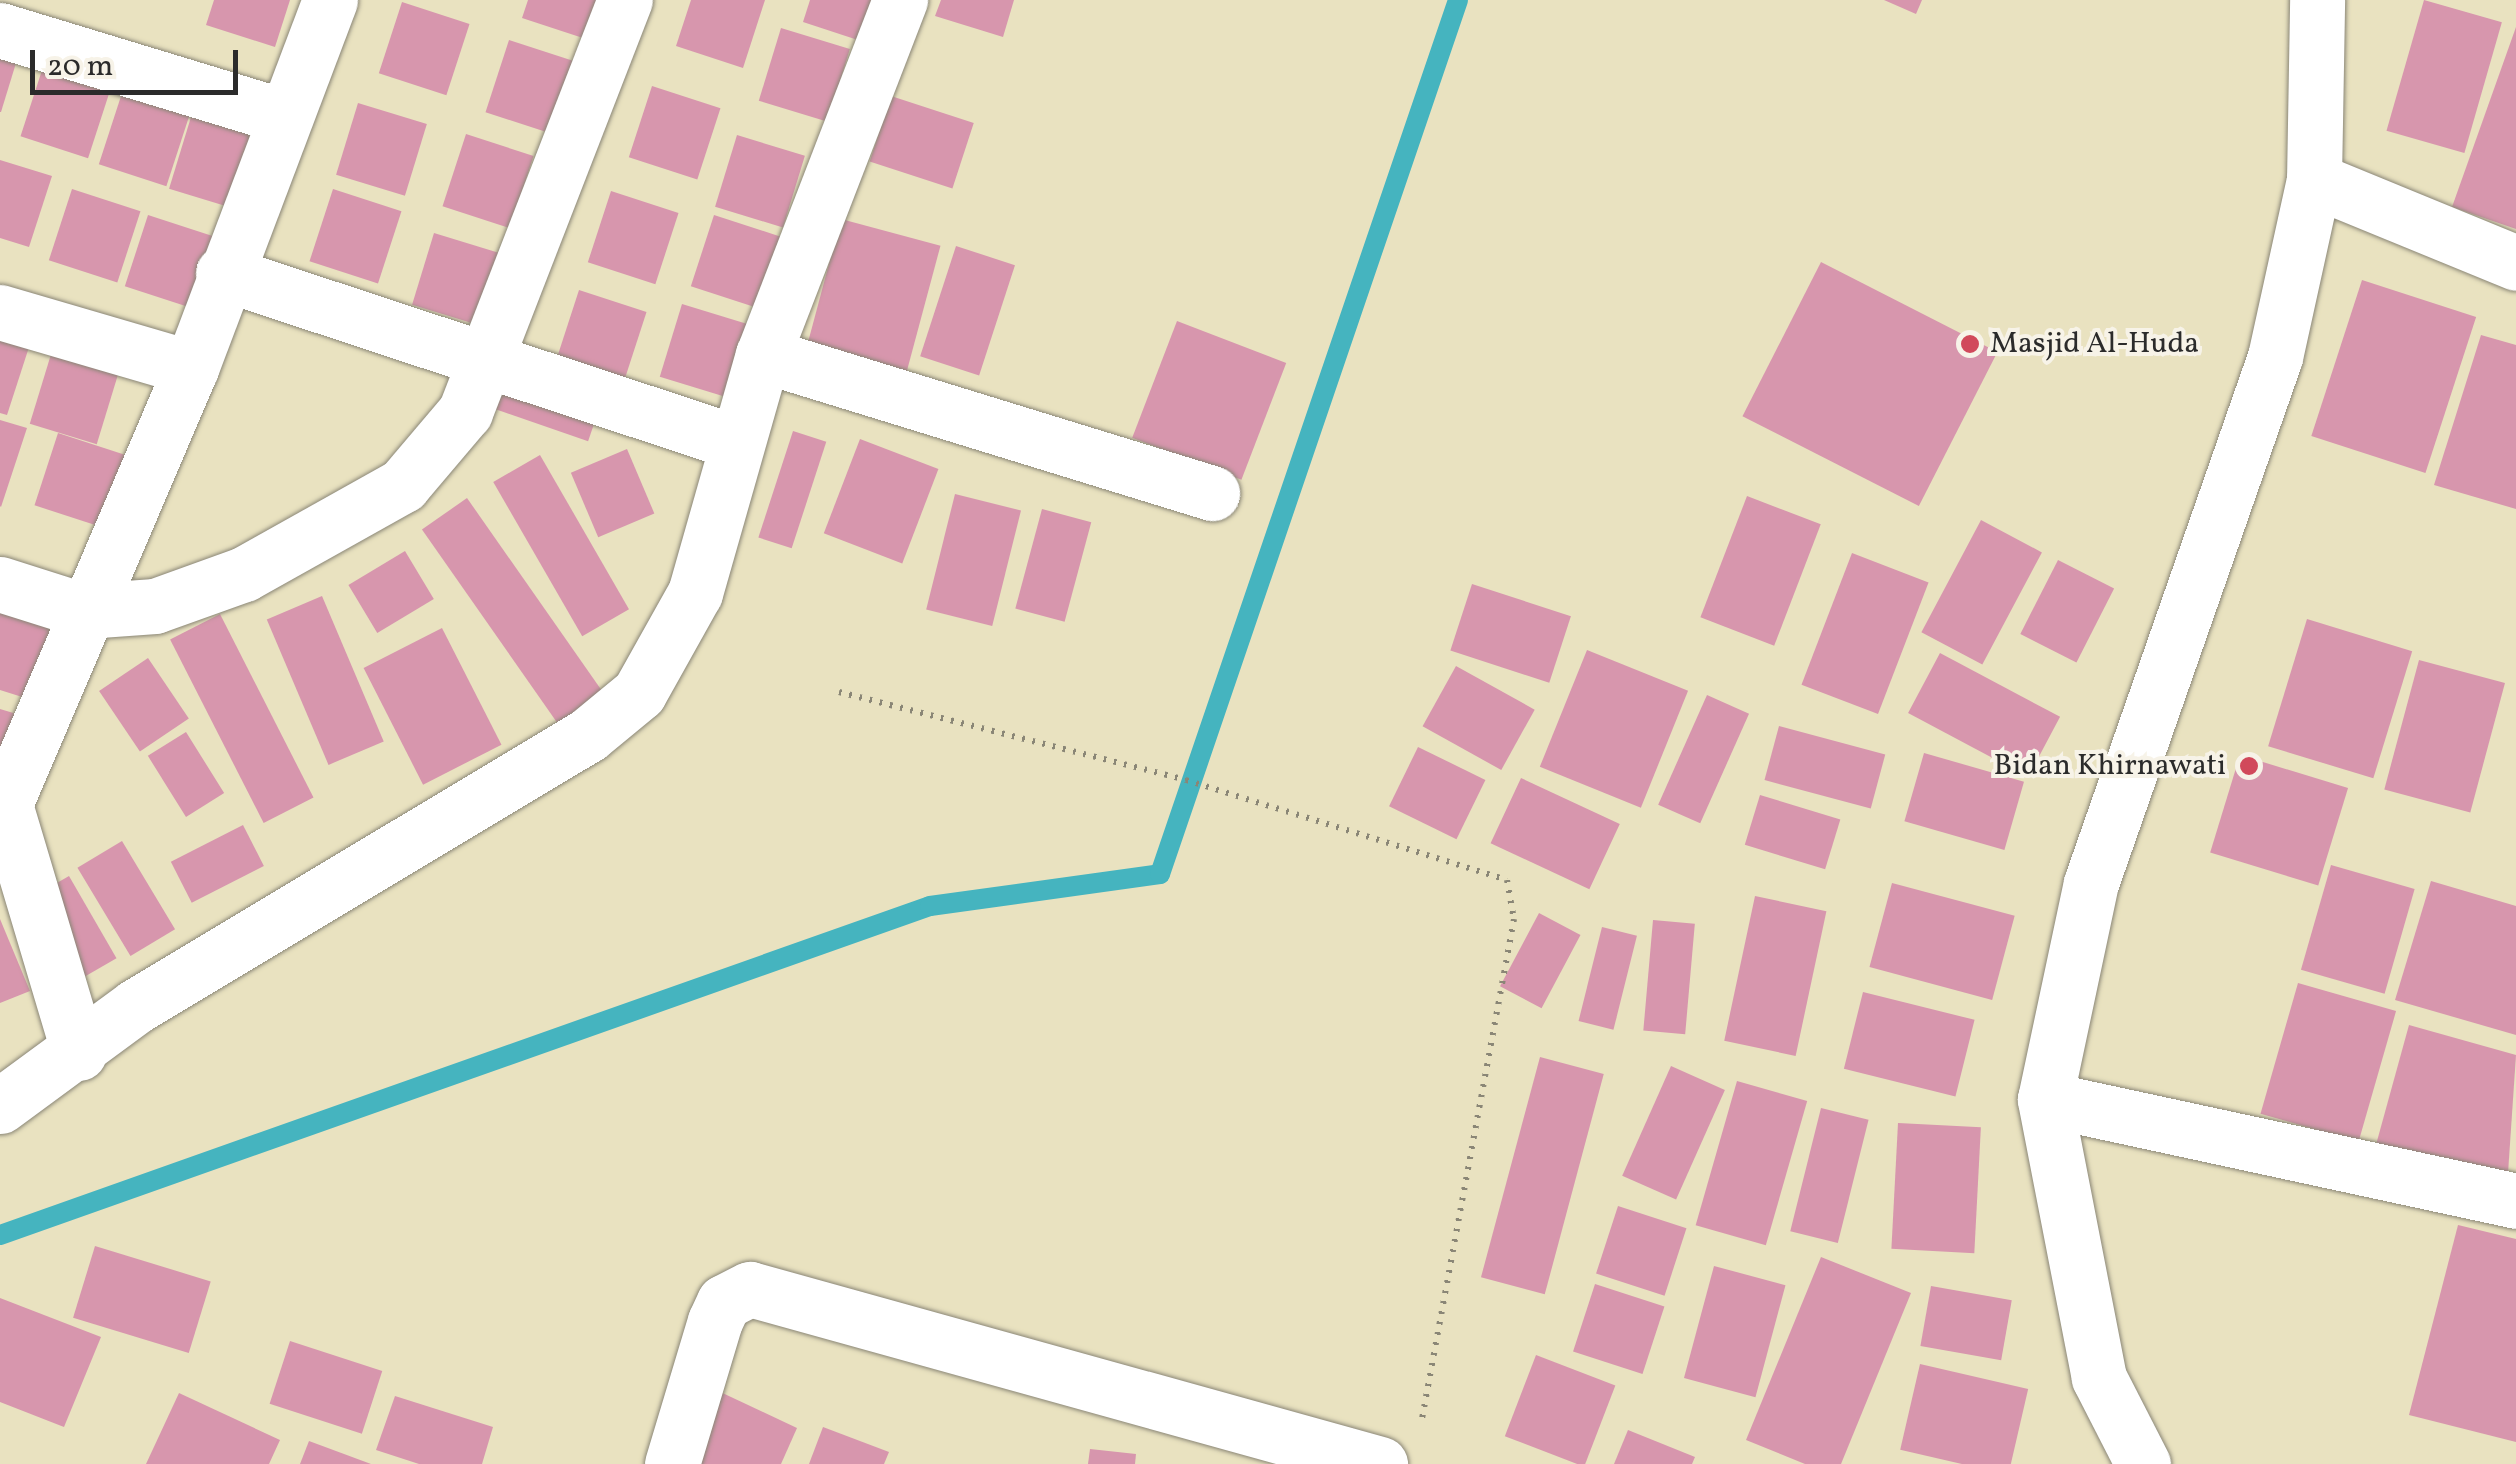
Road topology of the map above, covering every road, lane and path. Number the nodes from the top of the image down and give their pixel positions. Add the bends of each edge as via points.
1 (330, 0) edge
2 (625, 0) edge
3 (900, 0) edge
4 (2317, 0) edge
5 (0, 30) edge
6 (280, 114) junction
7 (2314, 180) junction
8 (2516, 264) edge
9 (223, 273) junction
10 (0, 312) edge
11 (763, 355) junction
12 (484, 361) junction
13 (191, 368) junction
14 (736, 442) junction
15 (1212, 492) dead end
16 (0, 584) edge
17 (85, 610) junction
18 (840, 692) dead end
19 (2, 804) edge
20 (79, 1053) junction
21 (2046, 1098) junction
22 (0, 1106) edge
23 (2516, 1202) edge
24 (1421, 1425) dead end
25 (672, 1464) edge
26 (1380, 1464) edge
27 (2142, 1464) edge

1 - 6 street
2 - 12 street
3 - 11 street
4 - 7 street
5 - 6 street
6 - 9 street
7 - 8 street
7 - 21 street via 2275,358 2091,883
9 - 12 street
9 - 13 street
10 - 13 street
11 - 14 street
11 - 15 street
12 - 14 street
12 - 17 street via 464,412 403,484 244,574 155,606
13 - 17 street
14 - 20 street via 696,594 640,693 588,736 136,1006
16 - 17 street
17 - 19 street
18 - 24 path via 1186,780 1507,880 1513,899
19 - 20 street
20 - 22 street
21 - 23 street
21 - 27 street via 2099,1378
25 - 26 street via 715,1321 724,1302 750,1289

